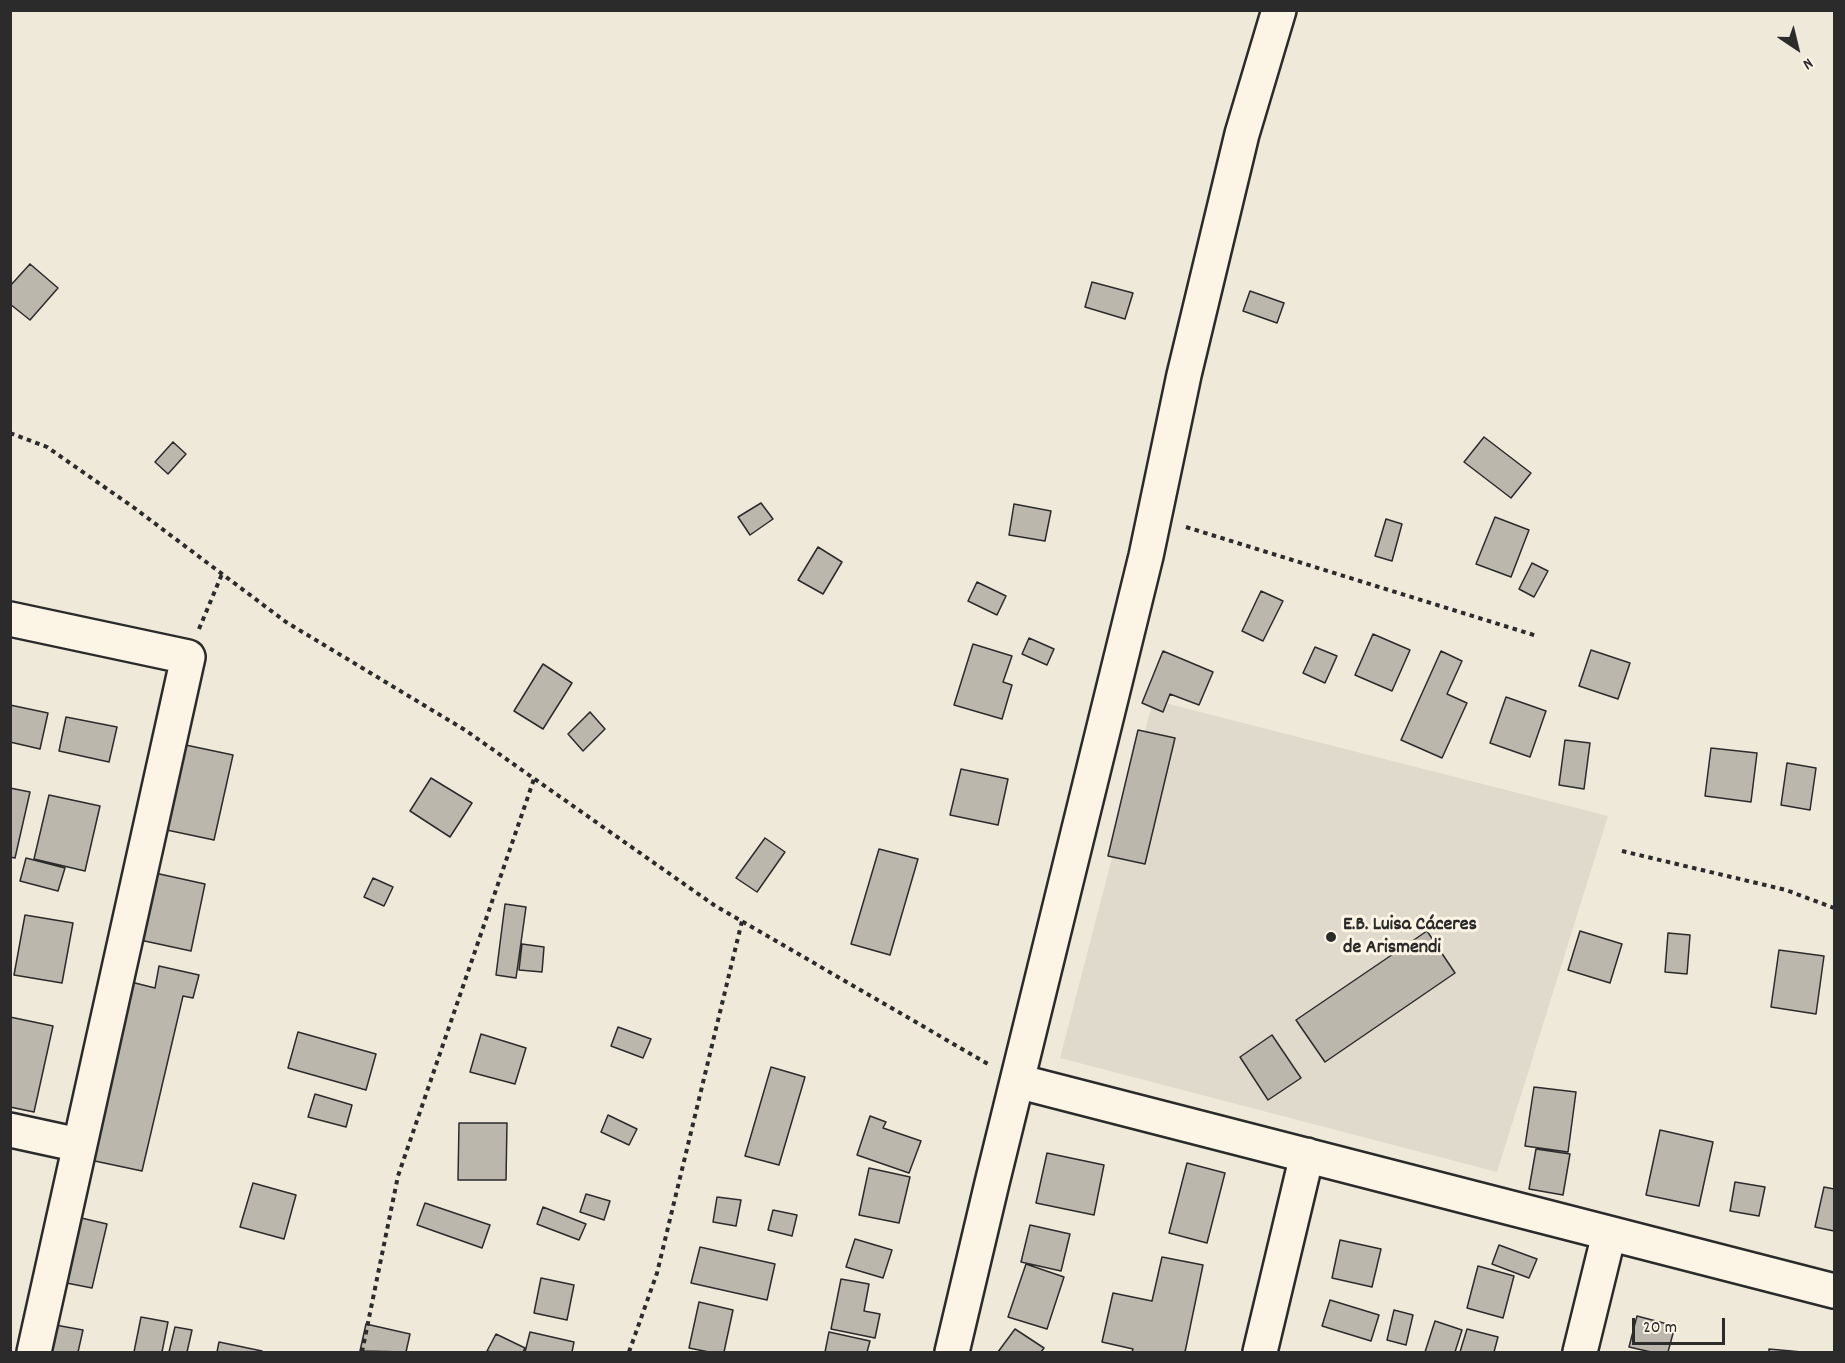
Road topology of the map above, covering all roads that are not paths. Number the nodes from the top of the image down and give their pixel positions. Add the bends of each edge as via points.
1 (1279, 10) edge
2 (10, 619) edge
3 (1017, 1081) junction
4 (10, 1130) edge
5 (79, 1145) junction
6 (1306, 1155) junction
7 (1609, 1234) junction
8 (1834, 1291) edge
9 (34, 1353) edge
10 (952, 1353) edge
11 (1260, 1353) edge
12 (1580, 1353) edge

1 - 3 street via 1239,146 1154,517
2 - 5 street via 188,657
3 - 6 street
3 - 10 street
4 - 5 street
5 - 9 street
6 - 7 street
6 - 11 street
7 - 8 street
7 - 12 street

